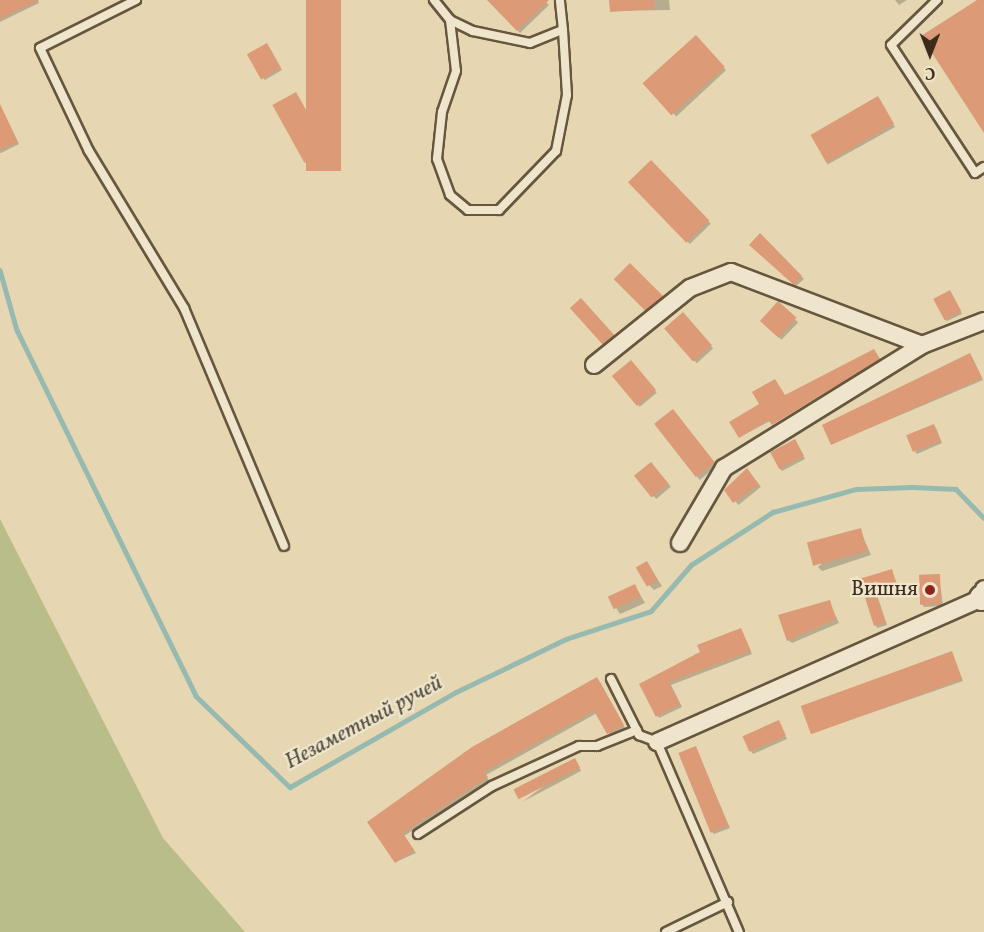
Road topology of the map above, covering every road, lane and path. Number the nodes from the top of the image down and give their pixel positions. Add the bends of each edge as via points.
1 (136, 0) edge
2 (434, 0) edge
3 (560, 0) edge
4 (937, 0) edge
5 (450, 20) junction
6 (563, 30) junction
7 (984, 167) edge
8 (984, 321) edge
9 (921, 345) junction
10 (594, 365) dead end
11 (680, 543) dead end
12 (284, 546) dead end
13 (983, 594) edge
14 (611, 679) dead end
15 (637, 730) junction
16 (657, 742) junction
17 (418, 834) dead end
18 (728, 902) junction
19 (666, 932) edge
20 (739, 932) edge

1 - 12 lane via 40,48 89,151 184,308
2 - 5 lane
3 - 6 lane
4 - 7 lane via 891,45 975,173
5 - 6 lane via 530,42
5 - 6 lane via 456,71 442,112 437,159 450,195 468,210 499,210 556,151 567,95
8 - 9 street
9 - 10 street via 731,272 690,288
9 - 11 street via 724,468
13 - 16 street
14 - 15 lane
15 - 16 lane
15 - 17 lane via 597,746 579,747 492,786
16 - 18 lane
18 - 19 lane
18 - 20 lane

